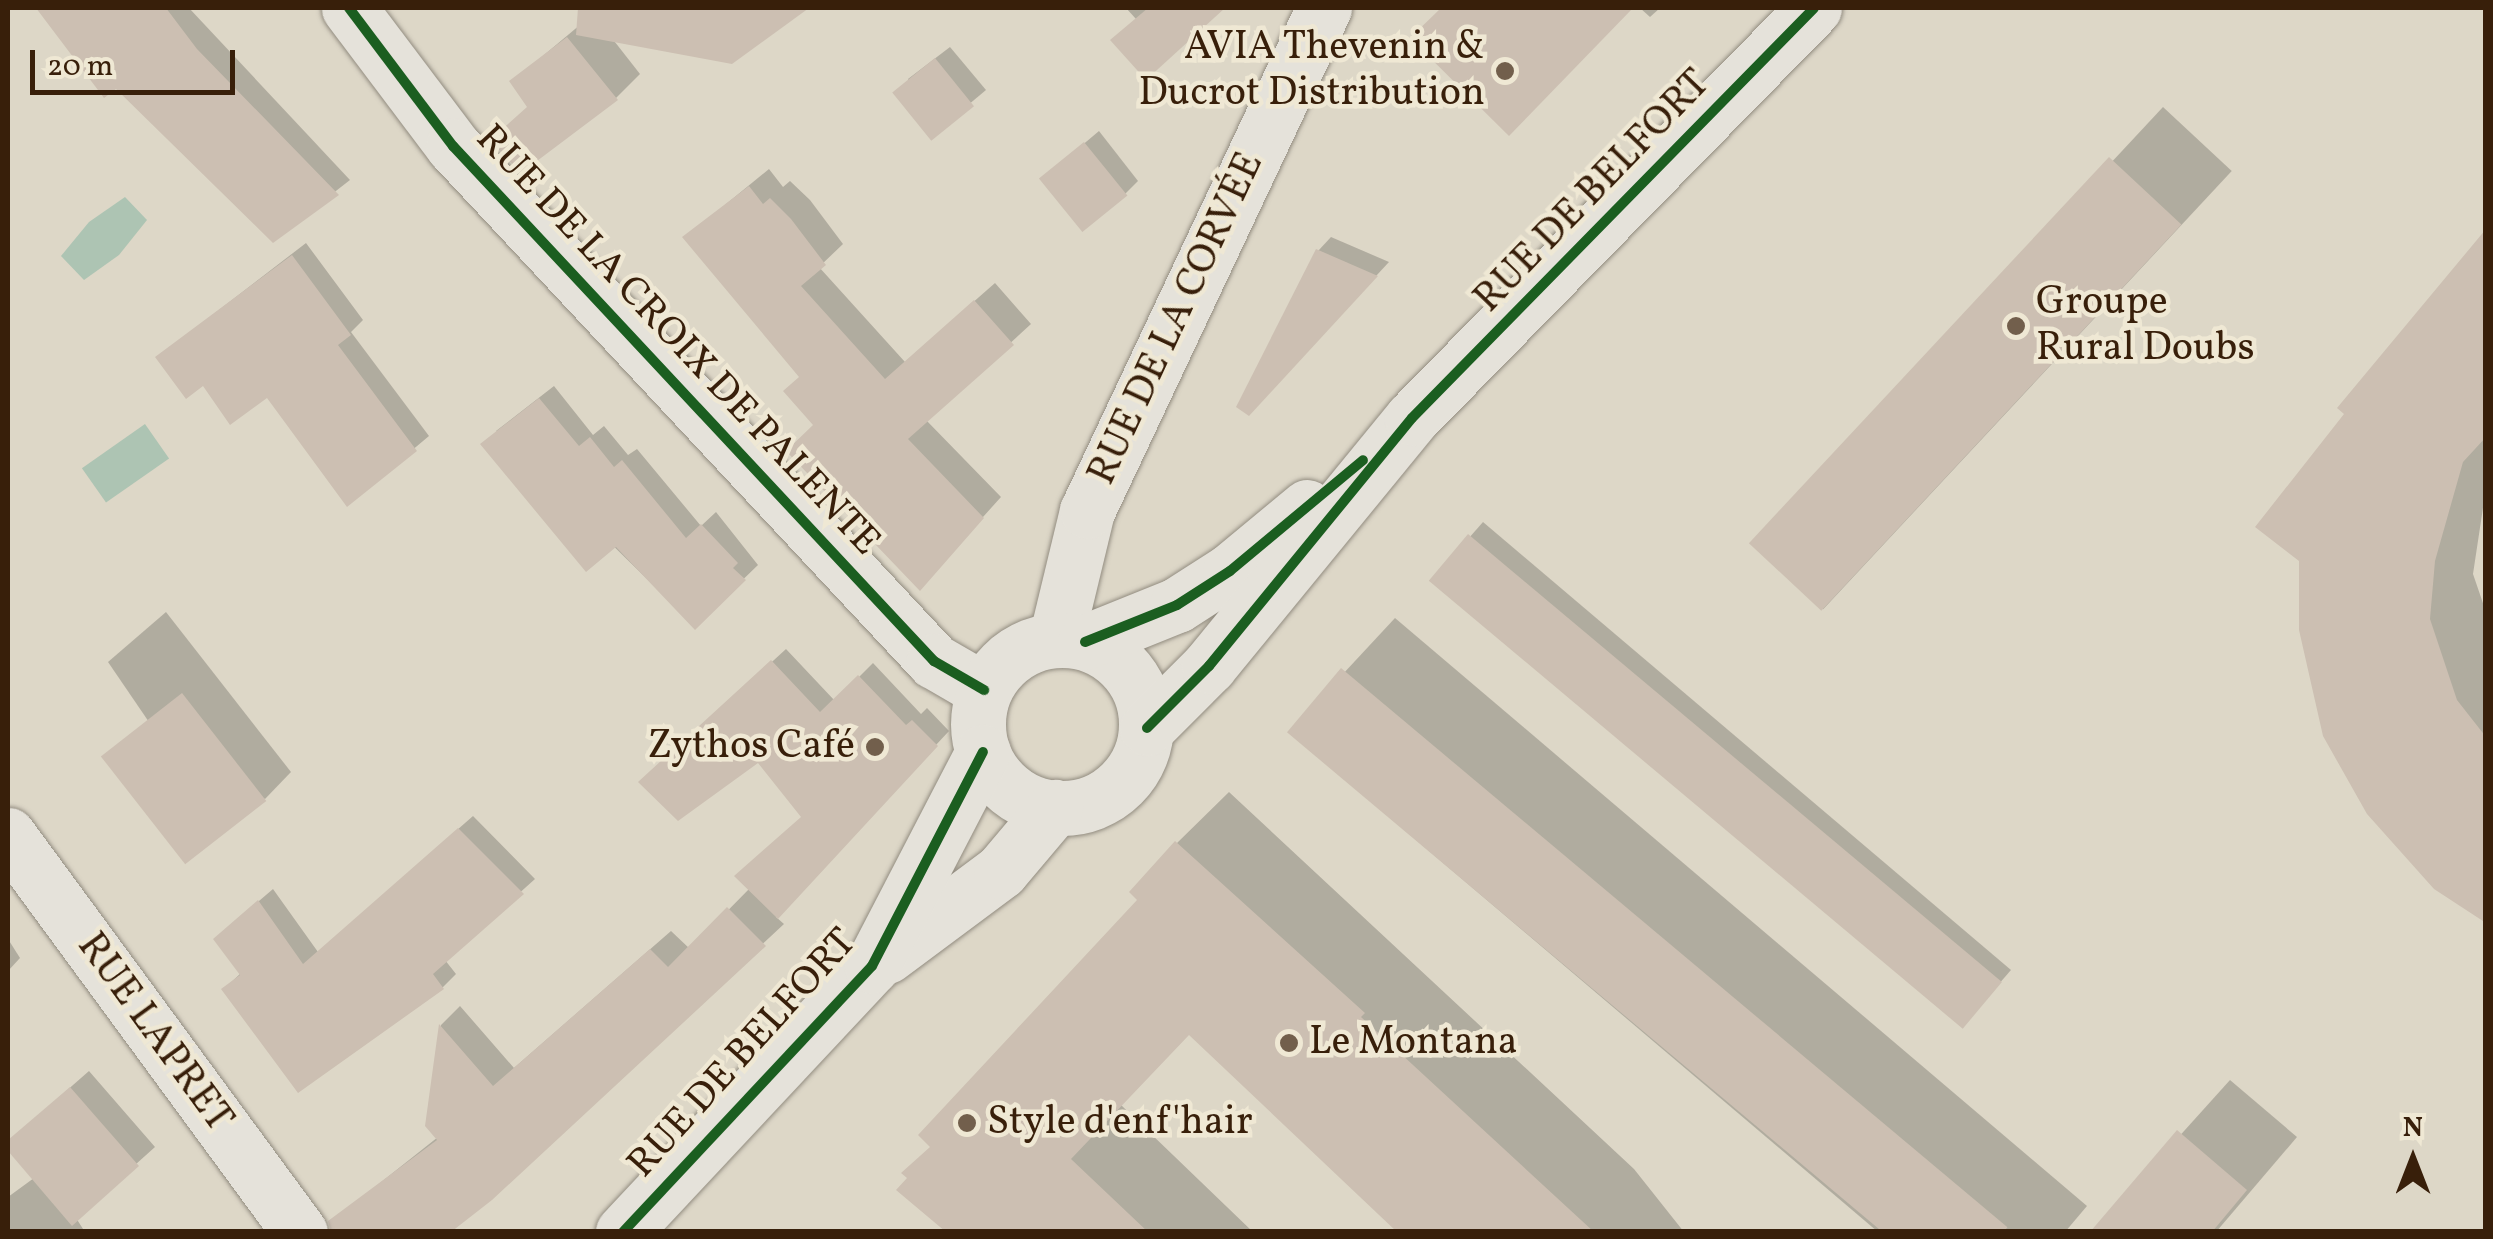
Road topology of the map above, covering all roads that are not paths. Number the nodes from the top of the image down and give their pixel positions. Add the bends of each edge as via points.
1 (348, 8) edge
2 (1324, 8) edge
3 (1814, 8) edge
4 (1412, 418) junction
5 (1071, 641) junction
6 (984, 690) junction
7 (1147, 728) junction
8 (983, 752) junction
9 (1055, 808) junction
10 (8, 835) edge
11 (872, 966) junction
12 (300, 1232) edge
13 (623, 1232) edge

1 - 6 main road, RUE DE LA CROIX DE PALENTE via 453,146 533,232 934,661
2 - 5 main road, RUE DE LA CORVÉE via 1087,511
3 - 4 main road, RUE DE BELFORT
4 - 5 main road, RUE DE BELFORT via 1230,571 1177,606
4 - 7 main road, RUE DE BELFORT via 1208,666
5 - 6 main road via 1013,655
5 - 7 main road via 1131,674
6 - 8 main road via 978,711
7 - 9 main road via 1126,779 1081,806
8 - 9 main road via 1018,796
8 - 11 main road, RUE DE BELFORT
9 - 11 main road via 1001,871
10 - 12 main road, RUE LAPRET
11 - 13 main road, RUE DE BELFORT

